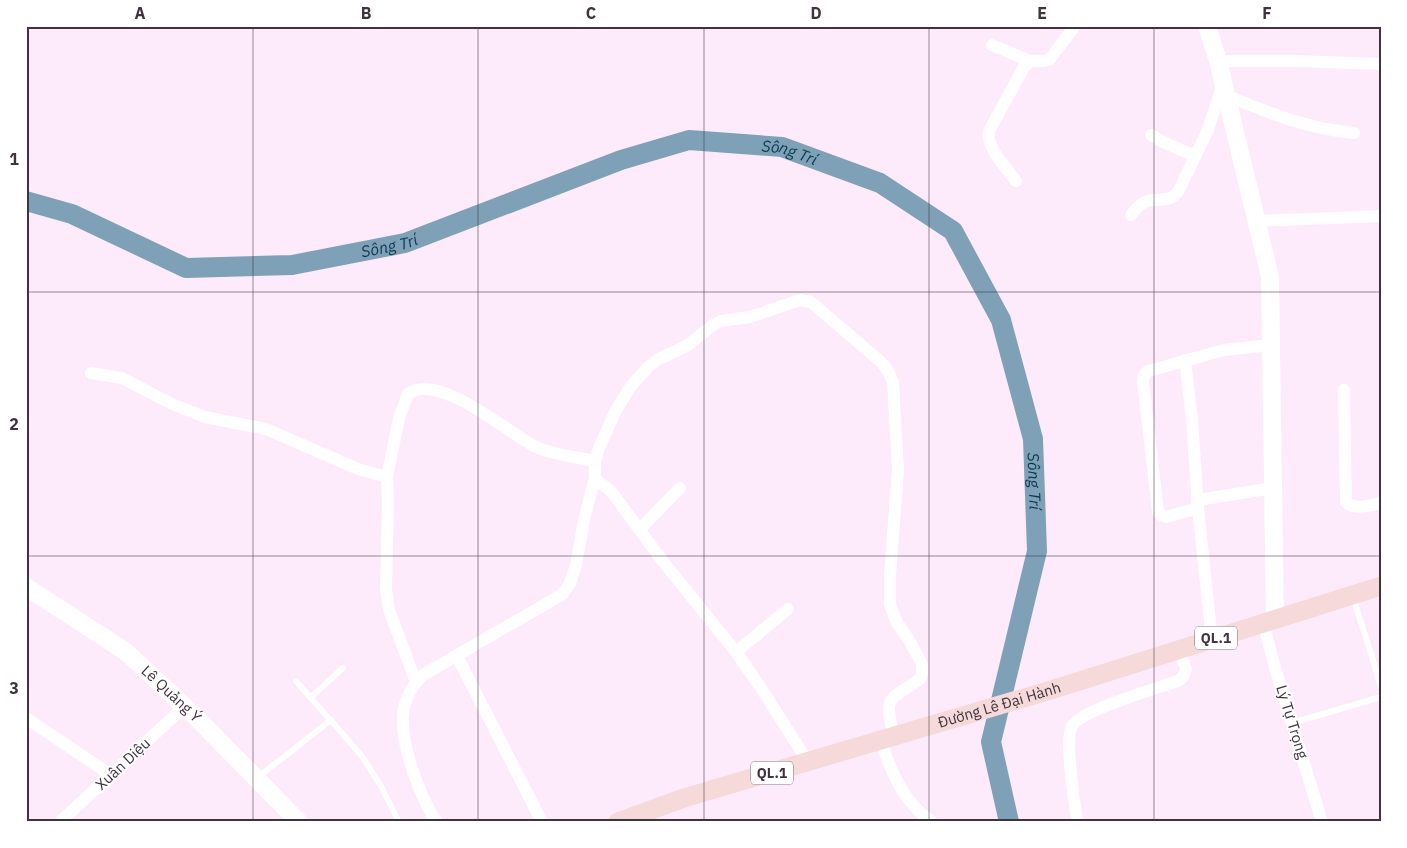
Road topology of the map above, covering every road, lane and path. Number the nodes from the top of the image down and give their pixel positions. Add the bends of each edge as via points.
1 (1075, 26) edge
2 (1207, 26) edge
3 (992, 45) dead end
4 (1030, 61) junction
5 (1218, 61) junction
6 (1381, 64) edge
7 (1224, 90) junction
8 (1354, 133) dead end
9 (1151, 134) dead end
10 (1195, 156) junction
11 (1016, 182) dead end
12 (1131, 215) dead end
13 (1381, 216) edge
14 (1256, 221) junction
15 (1272, 345) junction
16 (1185, 360) junction
17 (91, 373) dead end
18 (1344, 390) dead end
19 (596, 461) junction
20 (387, 477) junction
21 (594, 479) junction
22 (680, 488) dead end
23 (1273, 488) junction
24 (1381, 503) edge
25 (1198, 504) junction
26 (640, 529) junction
27 (1381, 586) edge
28 (26, 587) edge
29 (1352, 595) junction
30 (788, 609) dead end
31 (1269, 621) junction
32 (1212, 640) junction
33 (1179, 650) junction
34 (736, 652) junction
35 (457, 656) junction
36 (343, 668) dead end
37 (296, 680) dead end
38 (416, 682) junction
39 (1381, 686) edge
40 (1381, 697) edge
41 (311, 698) junction
42 (185, 706) junction
43 (26, 718) edge
44 (331, 720) junction
45 (1292, 723) junction
46 (887, 739) junction
47 (808, 762) junction
48 (111, 774) junction
49 (256, 779) junction
50 (60, 822) edge
51 (299, 822) edge
52 (399, 822) edge
53 (437, 822) edge
54 (542, 822) edge
55 (618, 822) edge
56 (932, 822) edge
57 (1077, 822) edge
58 (1322, 822) edge

1 - 4 street via 1050,59
2 - 5 street
3 - 4 street
4 - 11 street via 988,136 991,146
5 - 6 street
5 - 7 street
7 - 8 street via 1297,123
7 - 10 street
7 - 14 street
9 - 10 street
10 - 12 street via 1174,196 1141,204
13 - 14 street
14 - 15 street via 1270,277
15 - 16 street via 1224,350
15 - 23 street
16 - 25 street
16 - 25 street via 1148,370 1143,381 1158,512 1166,517
17 - 20 street via 122,378 205,417 266,429 358,469
18 - 24 street via 1346,502 1353,506
19 - 20 street via 543,450 465,402 421,388 408,394 404,402
19 - 21 street
19 - 46 street via 616,410 640,375 657,360 688,345 721,321 750,317 804,300 811,302 881,362 894,382 896,415 898,469 890,604 923,668 920,679 893,696 889,704
20 - 38 street via 386,589 389,610
21 - 26 street via 611,491
21 - 35 street via 576,565 563,594
22 - 26 street
23 - 25 street
23 - 31 street
25 - 32 street
26 - 34 street
27 - 29 main road, Đường Lê Đại Hành / QL.1
28 - 42 street, Lê Quảng Ý via 125,651
29 - 31 main road, Đường Lê Đại Hành / QL.1
29 - 39 lane
30 - 34 street
31 - 32 main road, Đường Lê Đại Hành / QL.1
31 - 45 street, Lý Tự Trọng via 1275,668
32 - 33 main road, Đường Lê Đại Hành / QL.1
33 - 46 main road, Đường Lê Đại Hành / QL.1
33 - 57 street via 1186,669 1178,681 1090,712 1072,726 1069,740
34 - 47 street
35 - 38 street
35 - 54 street
36 - 41 lane
37 - 41 lane
38 - 53 street via 406,702 403,727 415,776
40 - 45 lane
41 - 44 lane
42 - 48 street, Xuân Diệu
42 - 49 street, Lê Quảng Ý
43 - 48 street
44 - 49 lane
44 - 52 lane via 362,756
45 - 58 street, Lý Tự Trọng
46 - 47 main road, Đường Lê Đại Hành / QL.1
46 - 56 street via 892,773 912,804
47 - 55 main road, Đường Lê Đại Hành / QL.1 via 684,798
48 - 50 street, Xuân Diệu
49 - 51 street, Lê Quảng Ý

